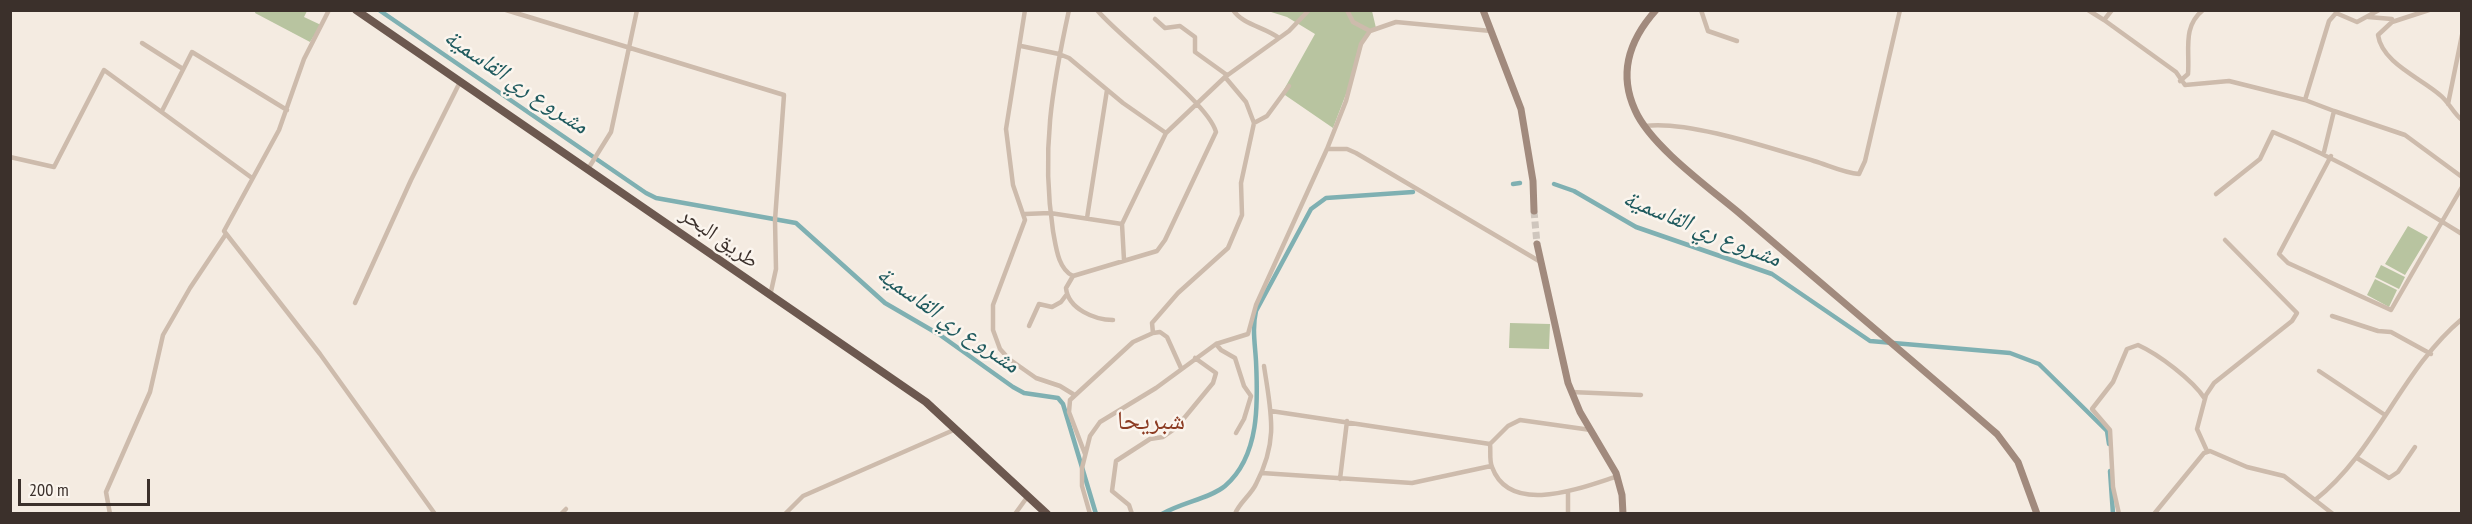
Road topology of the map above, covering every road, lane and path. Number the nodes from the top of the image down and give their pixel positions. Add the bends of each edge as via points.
1 (329, 10) edge
2 (356, 10) edge
3 (506, 10) edge
4 (637, 10) edge
5 (1025, 10) edge
6 (1069, 10) edge
7 (1097, 10) edge
8 (1233, 10) edge
9 (1309, 10) edge
10 (1347, 10) edge
11 (1483, 10) edge
12 (1656, 10) edge
13 (1701, 10) edge
14 (1900, 10) edge
15 (2088, 10) edge
16 (2112, 10) edge
17 (2203, 10) edge
18 (2330, 10) edge
19 (2379, 10) edge
20 (2429, 10) edge
21 (2336, 13) junction
22 (2368, 17) junction
23 (1155, 19) dead end
24 (2104, 20) junction
25 (2392, 22) junction
26 (1370, 31) junction
27 (1491, 31) junction
28 (2462, 35) edge
29 (1279, 38) junction
30 (1737, 41) dead end
31 (142, 43) dead end
32 (1022, 46) junction
33 (628, 47) junction
34 (1059, 54) junction
35 (183, 69) junction
36 (1226, 76) junction
37 (2180, 81) junction
38 (460, 82) junction
39 (1289, 86) dead end
40 (1107, 90) junction
41 (2305, 100) junction
42 (1196, 102) junction
43 (2448, 104) junction
44 (287, 110) junction
45 (162, 111) junction
46 (2334, 111) junction
47 (2462, 120) edge
48 (1254, 123) junction
49 (1645, 126) junction
50 (1166, 133) junction
51 (1327, 149) junction
52 (2324, 152) junction
53 (2331, 156) junction
54 (10, 157) edge
55 (588, 169) junction
56 (2462, 177) edge
57 (252, 178) junction
58 (2462, 187) edge
59 (2216, 194) dead end
60 (1534, 211) tunnel mouth
61 (1050, 213) junction
62 (1025, 214) junction
63 (1087, 218) junction
64 (2442, 222) junction
65 (1122, 224) junction
66 (226, 234) junction
67 (2462, 234) edge
68 (2225, 240) dead end
69 (1536, 244) tunnel mouth
70 (1124, 260) junction
71 (1539, 261) junction
72 (1073, 276) junction
73 (1067, 294) junction
74 (770, 296) junction
75 (355, 303) dead end
76 (2332, 316) dead end
77 (1113, 320) dead end
78 (2462, 320) edge
79 (2459, 325) edge
80 (1029, 326) dead end
81 (1153, 333) junction
82 (1216, 344) junction
83 (2431, 354) junction
84 (1194, 358) junction
85 (1264, 366) dead end
86 (1181, 368) junction
87 (2319, 371) dead end
88 (1571, 392) junction
89 (1073, 394) junction
90 (1641, 395) dead end
91 (2205, 399) junction
92 (1271, 411) junction
93 (2385, 415) junction
94 (1347, 421) junction
95 (957, 429) junction
96 (1591, 430) junction
97 (1236, 433) dead end
98 (1490, 444) junction
99 (2415, 447) dead end
100 (2207, 451) junction
101 (1085, 454) junction
102 (2357, 458) junction
103 (1491, 466) junction
104 (1262, 473) junction
105 (1618, 476) junction
106 (1340, 479) junction
107 (1568, 492) junction
108 (1028, 496) junction
109 (2315, 500) junction
110 (566, 508) dead end
111 (110, 513) edge
112 (435, 513) edge
113 (561, 513) edge
114 (785, 513) edge
115 (1014, 513) edge
116 (1047, 513) edge
117 (1090, 513) edge
118 (1132, 513) edge
119 (1235, 513) edge
120 (1568, 513) edge
121 (1623, 513) edge
122 (2037, 513) edge
123 (2119, 513) edge
124 (2154, 513) edge
125 (2333, 513) edge

1 - 44 street via 304,59
2 - 38 highway, طريق البحر
3 - 33 street
4 - 33 street
5 - 32 street
6 - 34 street
7 - 42 street
8 - 29 street via 1238,17
9 - 29 street
10 - 26 street via 1353,22
11 - 27 main road
12 - 49 main road via 1633,42 1627,67 1632,105
13 - 30 street via 1708,31
14 - 49 street via 1865,161 1858,174 1764,146 1668,125
15 - 24 street
16 - 24 street
17 - 37 street via 2189,29 2188,74
18 - 21 street
19 - 22 street
20 - 25 street
21 - 22 street via 2356,22
21 - 41 street via 2329,21
22 - 25 street via 2388,18
23 - 36 street via 1167,28 1180,26 1189,32 1195,37 1195,52
24 - 37 street via 2176,72
25 - 43 street via 2378,34 2381,48
26 - 27 street via 1395,22
26 - 51 street via 1361,44 1346,101
27 - 60 main road via 1521,109
28 - 43 street
29 - 36 street
31 - 35 street
32 - 34 street
32 - 62 street via 1006,129 1013,185
33 - 55 street via 611,132
33 - 74 street via 784,95 775,220 776,269
34 - 40 street
34 - 61 street via 1047,128
35 - 44 street via 192,52
35 - 45 street
36 - 42 street
36 - 48 street via 1246,102
37 - 41 street via 2189,86 2229,81
38 - 55 highway, طريق البحر
38 - 75 street
39 - 48 street via 1268,116
40 - 50 street
40 - 63 street
41 - 46 street
42 - 50 street
42 - 70 street via 1214,127 1215,138 1160,248
43 - 47 street
44 - 57 street
45 - 54 street via 104,70 54,168
45 - 57 street
46 - 52 street
46 - 56 street via 2405,135
48 - 81 street via 1241,183 1242,215 1232,242 1153,320
49 - 122 main road via 1697,177 2007,446 2022,472
50 - 65 street
51 - 71 street via 1356,153
51 - 82 street via 1267,279 1248,334
52 - 53 street
52 - 59 street via 2273,132 2260,159
53 - 64 street
53 - 64 street via 2280,254 2288,263 2391,310
55 - 74 highway, طريق البحر
57 - 66 street via 224,231
58 - 64 street
61 - 62 street
61 - 63 street
61 - 72 street via 1063,268
62 - 89 street via 993,305 994,338 1000,349 1025,371
63 - 65 street
64 - 67 street
65 - 70 street
66 - 111 street via 163,335 150,392 106,492
66 - 112 street via 320,354
68 - 91 street via 2296,313 2292,321 2214,383
69 - 71 main road
70 - 72 street
71 - 88 main road
72 - 73 street
73 - 77 street via 1090,316
73 - 80 street via 1052,307 1040,304
74 - 95 highway, طريق البحر via 906,388
76 - 83 street via 2391,332
78 - 79 street
79 - 83 street
81 - 86 street via 1167,337
81 - 89 street via 1133,342
82 - 84 street
82 - 97 street via 1235,358 1251,396
83 - 93 street
84 - 86 street
84 - 118 street via 1216,373 1213,383 1176,428 1163,437 1146,441 1116,461 1112,491 1129,505
85 - 92 street
86 - 101 street via 1100,422 1090,436
87 - 93 street
88 - 90 street
88 - 96 main road
89 - 101 street via 1069,412
91 - 100 street via 2197,429
91 - 123 street via 2152,353 2138,345 2127,349 2113,382 2092,409 2110,430
92 - 94 street
92 - 104 street via 1272,444
93 - 102 street
94 - 98 street
94 - 106 street
95 - 108 highway, طريق البحر
95 - 114 street via 803,496
96 - 98 street via 1520,420
96 - 105 main road
98 - 103 street
99 - 102 street via 2398,472 2389,478
100 - 109 street via 2284,476
100 - 124 street
101 - 117 street via 1082,486
102 - 109 street via 2336,484
103 - 106 street via 1412,483
103 - 107 street via 1512,490 1540,495
104 - 106 street
104 - 119 street via 1250,498
105 - 107 street
105 - 121 main road
107 - 120 street
108 - 115 street
108 - 116 highway, طريق البحر
109 - 125 street
110 - 113 street

